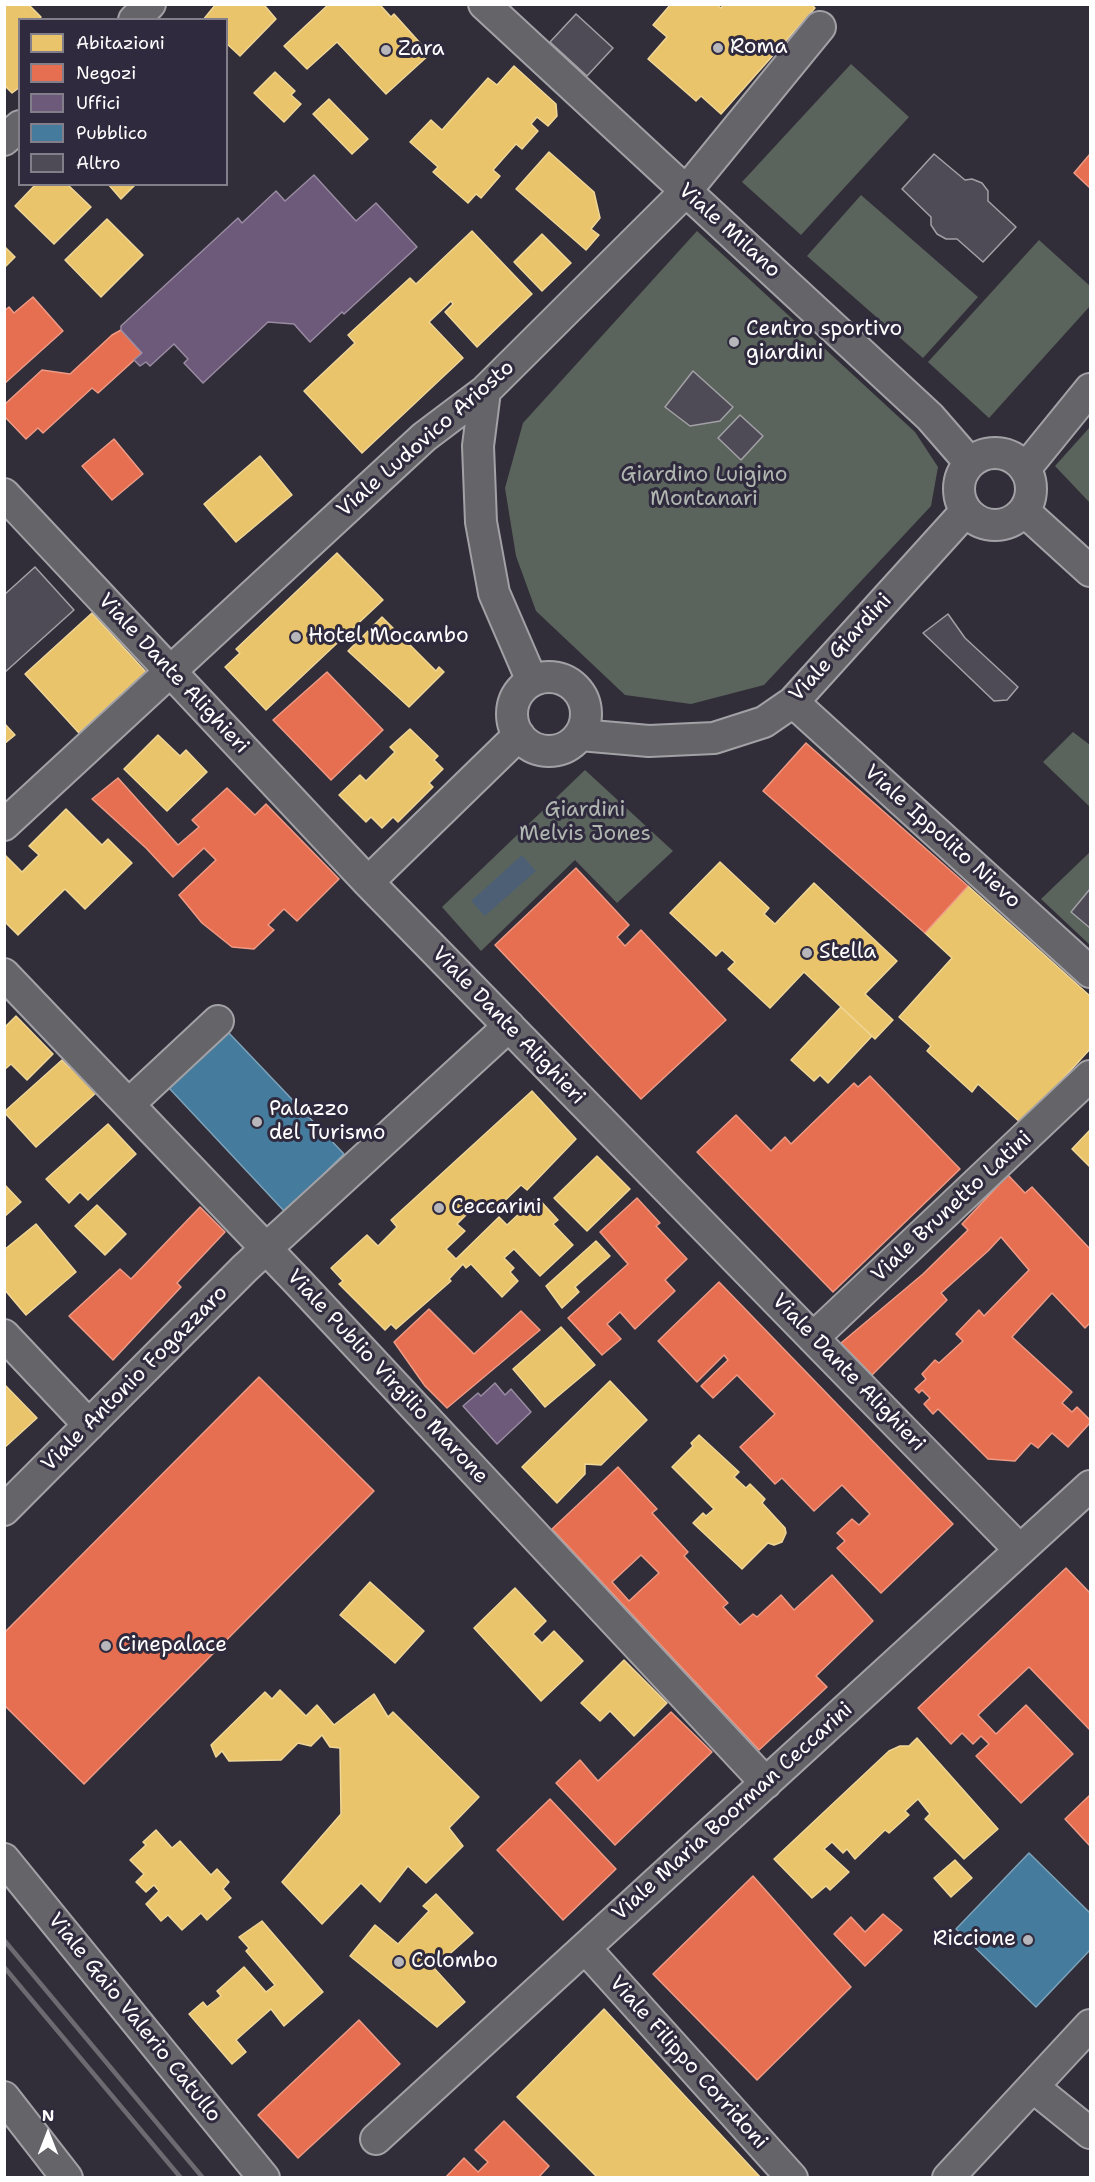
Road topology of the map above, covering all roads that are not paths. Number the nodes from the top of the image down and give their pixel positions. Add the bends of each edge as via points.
1 (150, 4) edge
2 (484, 4) edge
3 (136, 18) edge
4 (820, 27) dead end
5 (18, 128) edge
6 (4, 140) edge
7 (686, 191) junction
8 (1090, 389) edge
9 (485, 392) junction
10 (970, 463) junction
11 (1025, 469) junction
12 (4, 494) edge
13 (966, 511) junction
14 (1024, 511) junction
15 (1090, 571) edge
16 (171, 671) junction
17 (532, 681) junction
18 (793, 702) junction
19 (519, 735) junction
20 (580, 735) junction
21 (4, 825) edge
22 (368, 882) junction
23 (1090, 972) edge
24 (4, 974) edge
25 (218, 1021) dead end
26 (509, 1026) junction
27 (1090, 1076) edge
28 (129, 1104) junction
29 (266, 1248) junction
30 (4, 1335) edge
31 (813, 1338) junction
32 (89, 1425) junction
33 (1090, 1486) edge
34 (4, 1510) edge
35 (1020, 1550) junction
36 (766, 1783) junction
37 (4, 1859) edge
38 (585, 1948) junction
39 (1090, 2025) edge
40 (1033, 2087) junction
41 (4, 2097) edge
42 (1090, 2133) edge
43 (376, 2139) dead end
44 (67, 2178) edge
45 (264, 2178) edge
46 (792, 2178) edge
47 (948, 2178) edge

1 - 3 street
2 - 7 street, Viale Milano
4 - 7 street, Viale Ludovico Ariosto
5 - 6 street
7 - 9 street, Viale Ludovico Ariosto
7 - 10 street, Viale Milano via 930,417
8 - 11 street
9 - 16 street, Viale Ludovico Ariosto via 424,437
9 - 17 street via 478,446 481,522 494,593
10 - 11 street via 979,456 1000,453 1011,456
10 - 13 street via 959,486
11 - 14 street via 1031,490
12 - 16 street, Viale Dante Alighieri
13 - 14 street via 986,524 997,525
13 - 18 street, Viale Giardini
14 - 15 street
16 - 21 street, Viale Ludovico Ariosto
16 - 22 street, Viale Dante Alighieri
17 - 19 street via 522,688 512,711
17 - 20 street via 554,677 574,686 585,703 585,725
18 - 20 street, Viale Giardini via 764,722 714,738 649,741
18 - 23 street, Viale Ippolito Nievo
19 - 20 street via 535,748 546,750 557,750
19 - 22 street
22 - 26 street, Viale Dante Alighieri
24 - 28 street, Viale Publio Virgilio Marone
25 - 28 street
26 - 29 street, Viale Antonio Fogazzaro
26 - 31 street, Viale Dante Alighieri
27 - 31 street, Viale Brunetto Latini
28 - 29 street, Viale Publio Virgilio Marone
29 - 32 street, Viale Antonio Fogazzaro
29 - 36 street, Viale Publio Virgilio Marone
30 - 32 street
31 - 35 street, Viale Dante Alighieri
32 - 34 street, Viale Antonio Fogazzaro
33 - 35 street, Viale Maria Boorman Ceccarini
35 - 36 street, Viale Maria Boorman Ceccarini
36 - 38 street, Viale Maria Boorman Ceccarini
37 - 45 street, Viale Gaio Valerio Catullo
38 - 43 street, Viale Maria Boorman Ceccarini
38 - 46 street, Viale Filippo Corridoni
39 - 40 street
40 - 42 street
40 - 47 street
41 - 44 street

